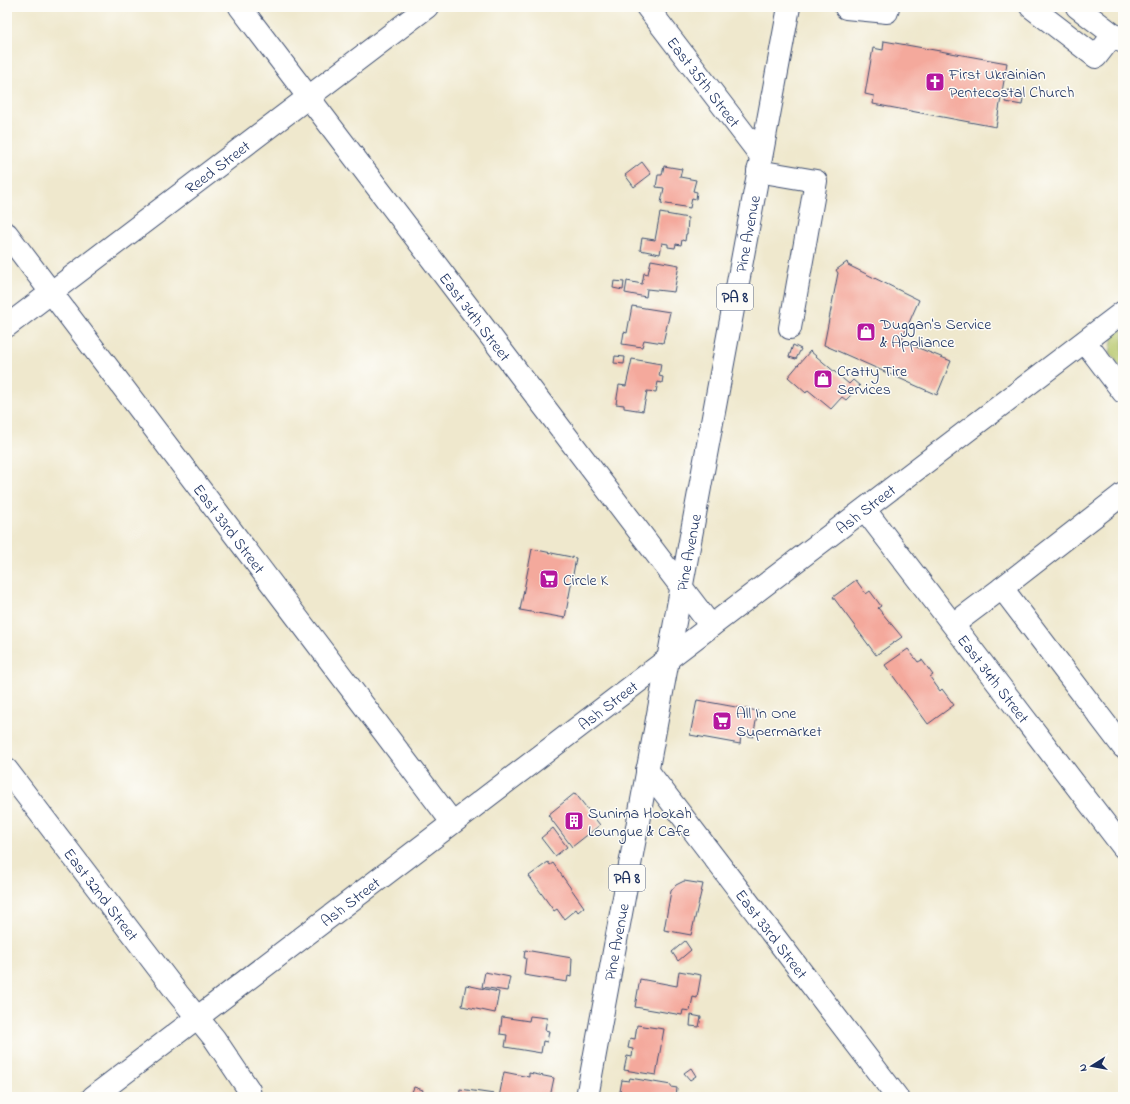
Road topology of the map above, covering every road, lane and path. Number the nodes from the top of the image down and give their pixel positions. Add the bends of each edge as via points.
1 (240, 7) edge
2 (427, 7) edge
3 (648, 7) edge
4 (789, 7) edge
5 (844, 7) edge
6 (888, 7) edge
7 (1031, 7) edge
8 (1077, 7) edge
9 (1118, 38) edge
10 (309, 97) junction
11 (760, 164) junction
12 (7, 234) edge
13 (51, 292) junction
14 (1123, 312) edge
15 (7, 326) edge
16 (790, 328) dead end
17 (1085, 342) junction
18 (1123, 392) edge
19 (1123, 494) edge
20 (865, 510) junction
21 (681, 587) junction
22 (1002, 588) junction
23 (954, 624) junction
24 (711, 626) junction
25 (668, 658) junction
26 (1123, 747) edge
27 (7, 770) edge
28 (647, 770) junction
29 (452, 822) junction
30 (1123, 847) edge
31 (196, 1017) junction
32 (93, 1097) edge
33 (250, 1097) edge
34 (587, 1097) edge
35 (897, 1097) edge

1 - 10 street, East 34th Street
2 - 10 street, Reed Street
3 - 11 street, East 35th Street
4 - 11 street, Pine Avenue / PA 8
5 - 6 street via 886,12
7 - 9 street via 1096,57
8 - 9 street
10 - 13 street, Reed Street
10 - 21 street, East 34th Street
11 - 16 street via 816,181
11 - 21 street, Pine Avenue / PA 8
12 - 13 street, East 33rd Street
13 - 15 street, Reed Street
13 - 29 street, East 33rd Street
14 - 17 street, Ash Street
17 - 18 street
17 - 20 street, Ash Street
19 - 22 street
20 - 23 street, East 34th Street
20 - 24 street, Ash Street
21 - 24 street, East 34th Street
21 - 25 street, Pine Avenue / PA 8
22 - 23 street
22 - 26 street
23 - 30 street, East 34th Street
24 - 25 street, Ash Street
25 - 28 street, Pine Avenue / PA 8
25 - 29 street, Ash Street
27 - 31 street, East 32nd Street
28 - 34 street, Pine Avenue / PA 8
28 - 35 street, East 33rd Street
29 - 31 street, Ash Street
31 - 32 street, Ash Street
31 - 33 street, East 32nd Street via 219,1045 249,1090

